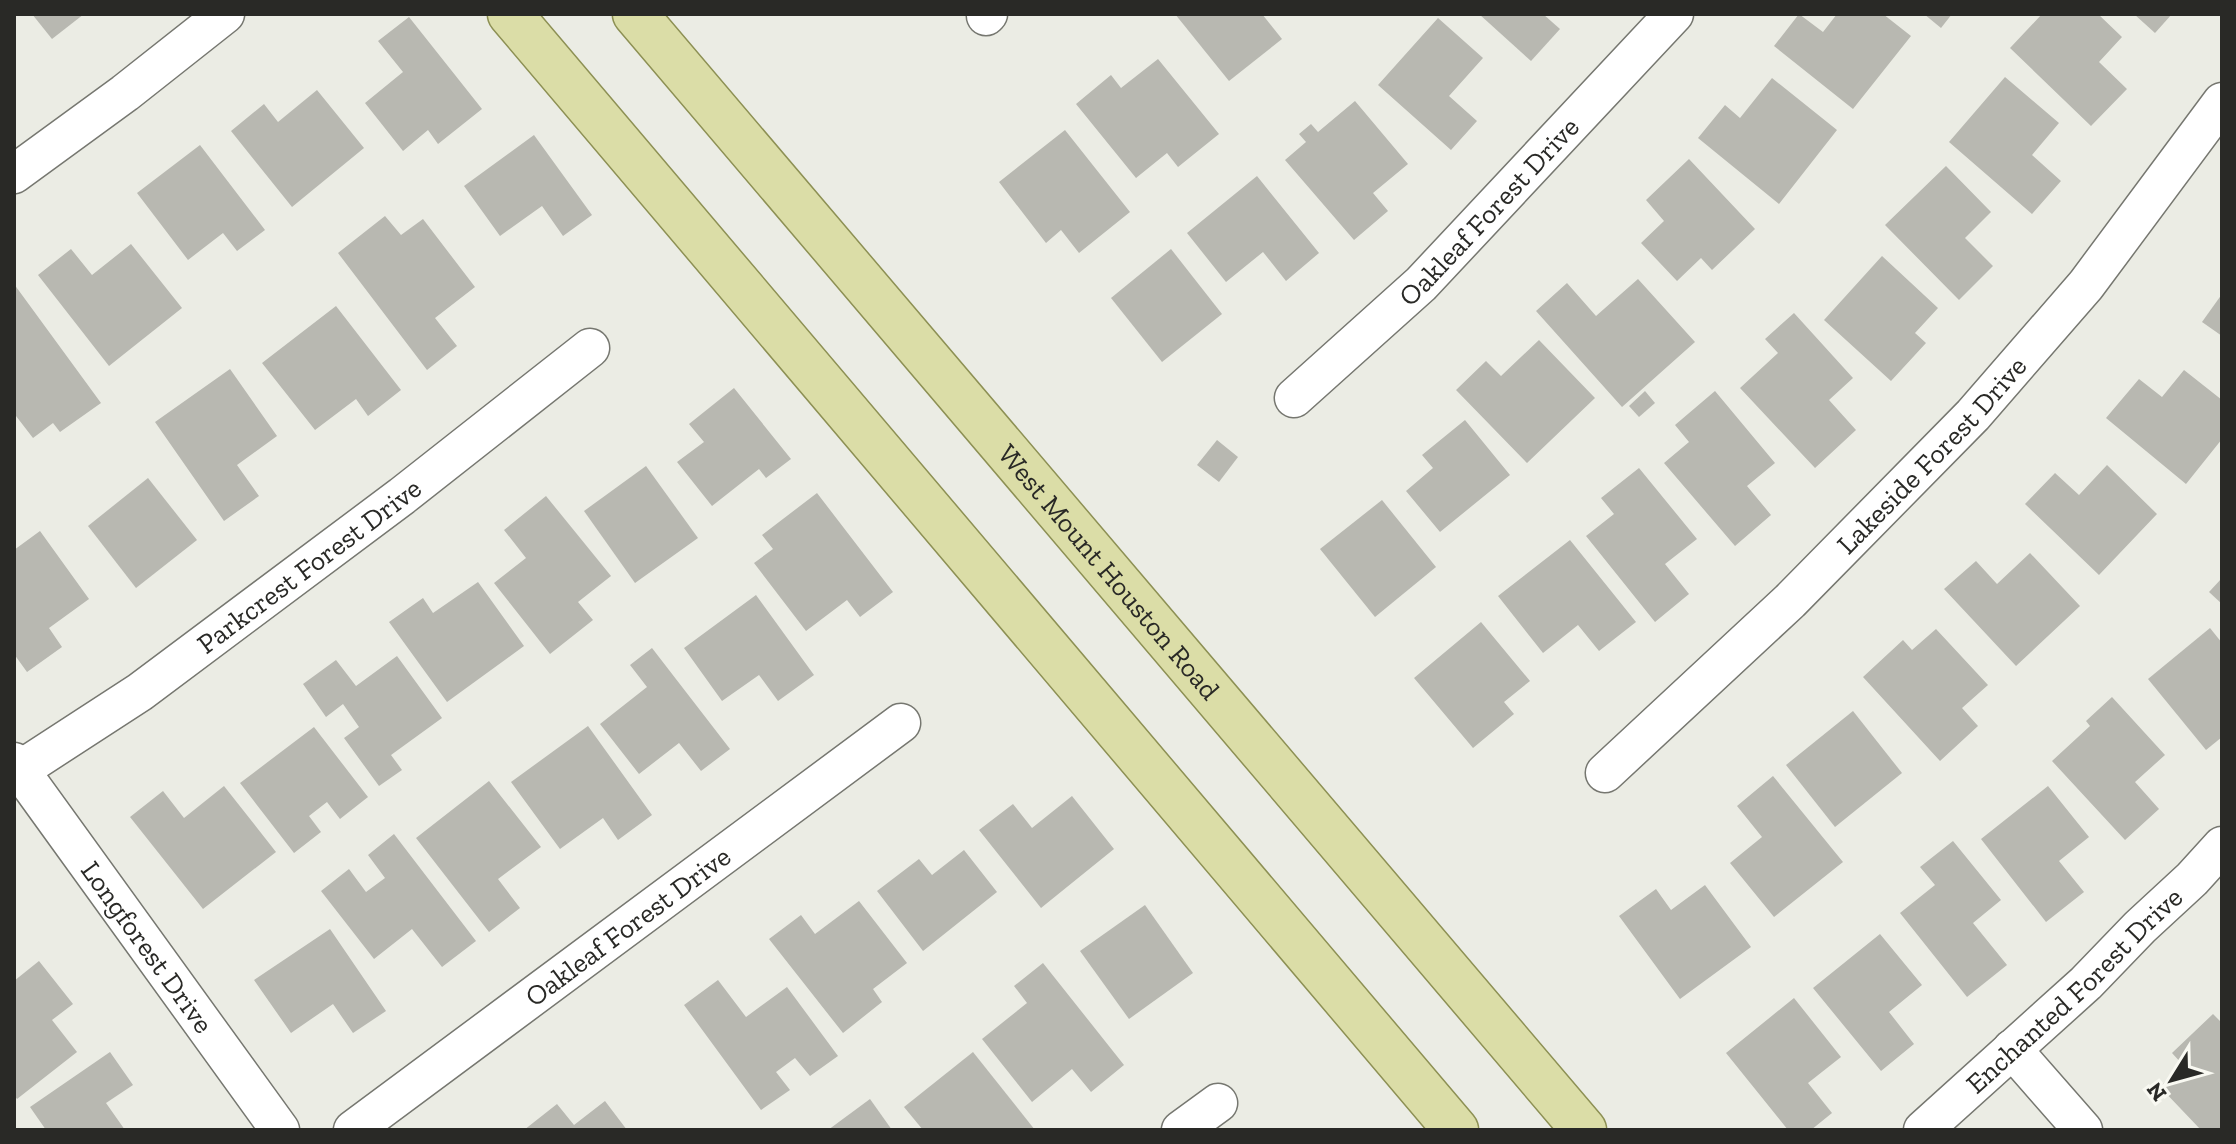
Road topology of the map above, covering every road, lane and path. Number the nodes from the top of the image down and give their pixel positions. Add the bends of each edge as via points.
1 (225, 14) edge
2 (510, 14) edge
3 (635, 14) edge
4 (1674, 14) edge
5 (2222, 102) edge
6 (14, 174) edge
7 (590, 348) dead end
8 (1294, 398) dead end
9 (901, 723) dead end
10 (17, 766) edge
11 (1605, 773) dead end
12 (2222, 846) edge
13 (2012, 1049) junction
14 (1218, 1103) dead end
15 (280, 1130) edge
16 (353, 1130) edge
17 (1181, 1130) edge
18 (1456, 1130) edge
19 (1584, 1130) edge
20 (1923, 1130) edge
21 (2083, 1130) edge

1 - 6 street
2 - 18 main road
3 - 19 main road, West Mount Houston Road
4 - 8 street, Oakleaf Forest Drive via 1421,284
5 - 11 street, Lakeside Forest Drive via 2086,285 1973,415 1790,601
7 - 10 street, Parkcrest Forest Drive via 140,692
9 - 16 street, Oakleaf Forest Drive
10 - 15 street, Longforest Drive
12 - 13 street, Enchanted Forest Drive
13 - 20 street, Enchanted Forest Drive
13 - 21 street
14 - 17 street

